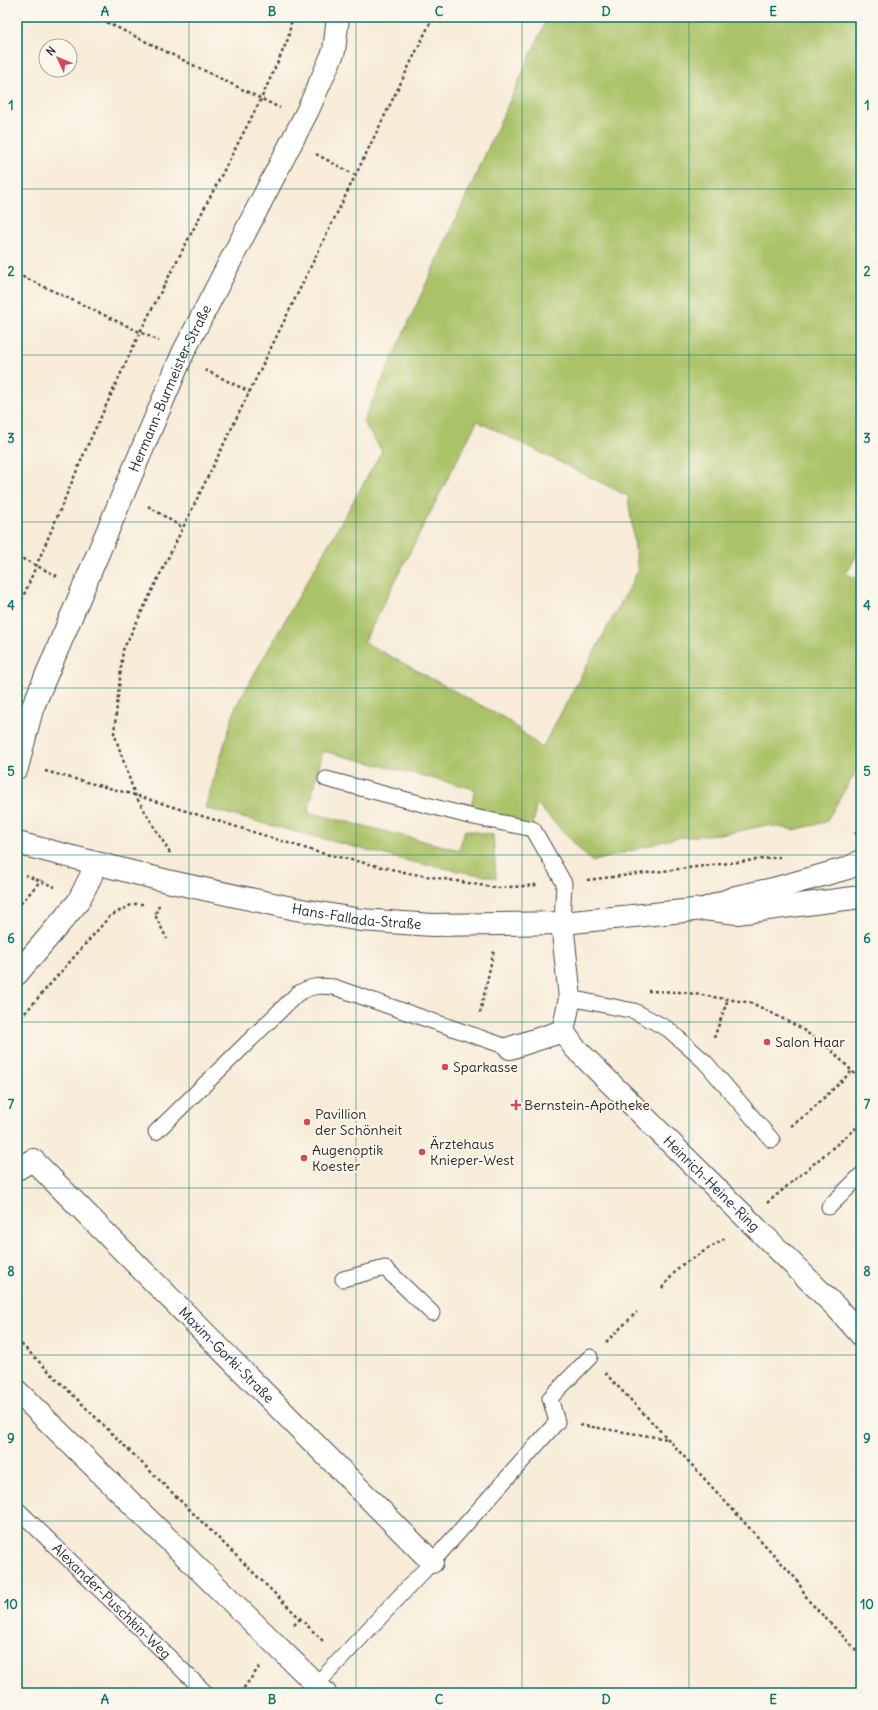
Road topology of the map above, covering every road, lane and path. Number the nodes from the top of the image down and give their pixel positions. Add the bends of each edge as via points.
1 (96, 17) edge
2 (292, 17) edge
3 (338, 17) edge
4 (433, 17) edge
5 (261, 99) junction
6 (304, 119) junction
7 (356, 175) junction
8 (17, 274) edge
9 (140, 332) junction
10 (183, 353) junction
11 (250, 392) junction
12 (124, 492) junction
13 (183, 528) junction
14 (17, 556) edge
15 (37, 566) junction
16 (83, 588) junction
17 (17, 611) edge
18 (18, 766) edge
19 (326, 779) dead end
20 (135, 795) junction
21 (17, 843) edge
22 (787, 856) dead end
23 (861, 861) edge
24 (93, 863) junction
25 (23, 874) dead end
26 (41, 880) junction
27 (167, 881) junction
28 (564, 883) junction
29 (56, 888) dead end
30 (861, 897) edge
31 (146, 904) dead end
32 (152, 905) dead end
33 (159, 905) junction
34 (17, 908) edge
35 (704, 909) junction
36 (562, 923) junction
37 (499, 924) junction
38 (168, 939) dead end
39 (17, 974) edge
40 (647, 991) dead end
41 (570, 998) junction
42 (728, 999) junction
43 (17, 1022) edge
44 (563, 1031) junction
45 (475, 1035) junction
46 (510, 1048) joint
47 (705, 1062) junction
48 (853, 1070) junction
49 (861, 1080) edge
50 (861, 1124) edge
51 (156, 1132) dead end
52 (772, 1140) joint
53 (17, 1169) edge
54 (861, 1175) edge
55 (829, 1207) dead end
56 (747, 1220) junction
57 (343, 1280) dead end
58 (662, 1288) dead end
59 (637, 1312) dead end
60 (432, 1313) dead end
61 (861, 1335) edge
62 (17, 1340) edge
63 (590, 1357) junction
64 (17, 1391) edge
65 (557, 1422) junction
66 (668, 1439) junction
67 (17, 1509) edge
68 (432, 1562) junction
69 (861, 1655) edge
70 (341, 1658) junction
71 (317, 1690) edge
72 (206, 1693) edge

1 - 5 path
2 - 5 path via 288,39
3 - 6 street, Hermann-Burmeister-Straße via 334,51
4 - 7 path
5 - 6 path
5 - 9 path
6 - 7 path via 303,142 317,156
6 - 10 street, Hermann-Burmeister-Straße
7 - 11 path
8 - 9 path
9 - 10 path
9 - 15 path via 86,448
10 - 11 path via 200,368
10 - 12 street, Hermann-Burmeister-Straße
11 - 13 path
12 - 13 path
12 - 16 street, Hermann-Burmeister-Straße
13 - 20 path via 123,650 114,733
14 - 15 path
15 - 16 path
15 - 17 path
16 - 18 street, Hermann-Burmeister-Straße via 32,709
18 - 20 path
19 - 28 lane via 469,816 533,829
20 - 27 path via 174,861
20 - 28 path via 318,852 408,873 497,888
21 - 24 street, Hans-Fallada-Straße
22 - 28 path
23 - 35 street, Hans-Fallada-Straße via 841,870 736,897
24 - 27 street, Hans-Fallada-Straße
24 - 39 street via 91,876 78,902
25 - 26 path
26 - 29 path
26 - 34 path
27 - 33 path
27 - 37 street, Hans-Fallada-Straße via 296,909 361,920 432,925
28 - 36 lane
30 - 35 street, Hans-Fallada-Straße via 737,913
31 - 43 path via 133,904 110,916
32 - 33 path
33 - 38 path via 154,915
35 - 36 street, Hans-Fallada-Straße
36 - 37 street, Hans-Fallada-Straße
36 - 41 street
37 - 45 path
40 - 42 path via 682,992
41 - 44 street
41 - 47 lane via 634,1011 668,1029
42 - 47 path
42 - 48 path via 752,1004 799,1027 830,1049
44 - 46 street
44 - 56 street, Heinrich-Heine-Ring via 574,1047
45 - 46 lane
45 - 51 lane via 334,987 309,987 297,994
47 - 52 lane
48 - 49 path
48 - 52 path via 807,1114
50 - 56 path
53 - 68 street, Maxim-Gorki-Straße via 33,1160
54 - 55 lane
56 - 58 path via 735,1232 680,1266
56 - 61 street, Heinrich-Heine-Ring
57 - 60 lane via 385,1268
59 - 63 path
62 - 70 path
63 - 65 lane via 550,1398
63 - 66 path
64 - 71 street
65 - 66 path
65 - 68 lane
66 - 69 path via 797,1580 808,1600
67 - 72 lane, Alexander-Puschkin-Weg
68 - 70 lane
70 - 71 lane

